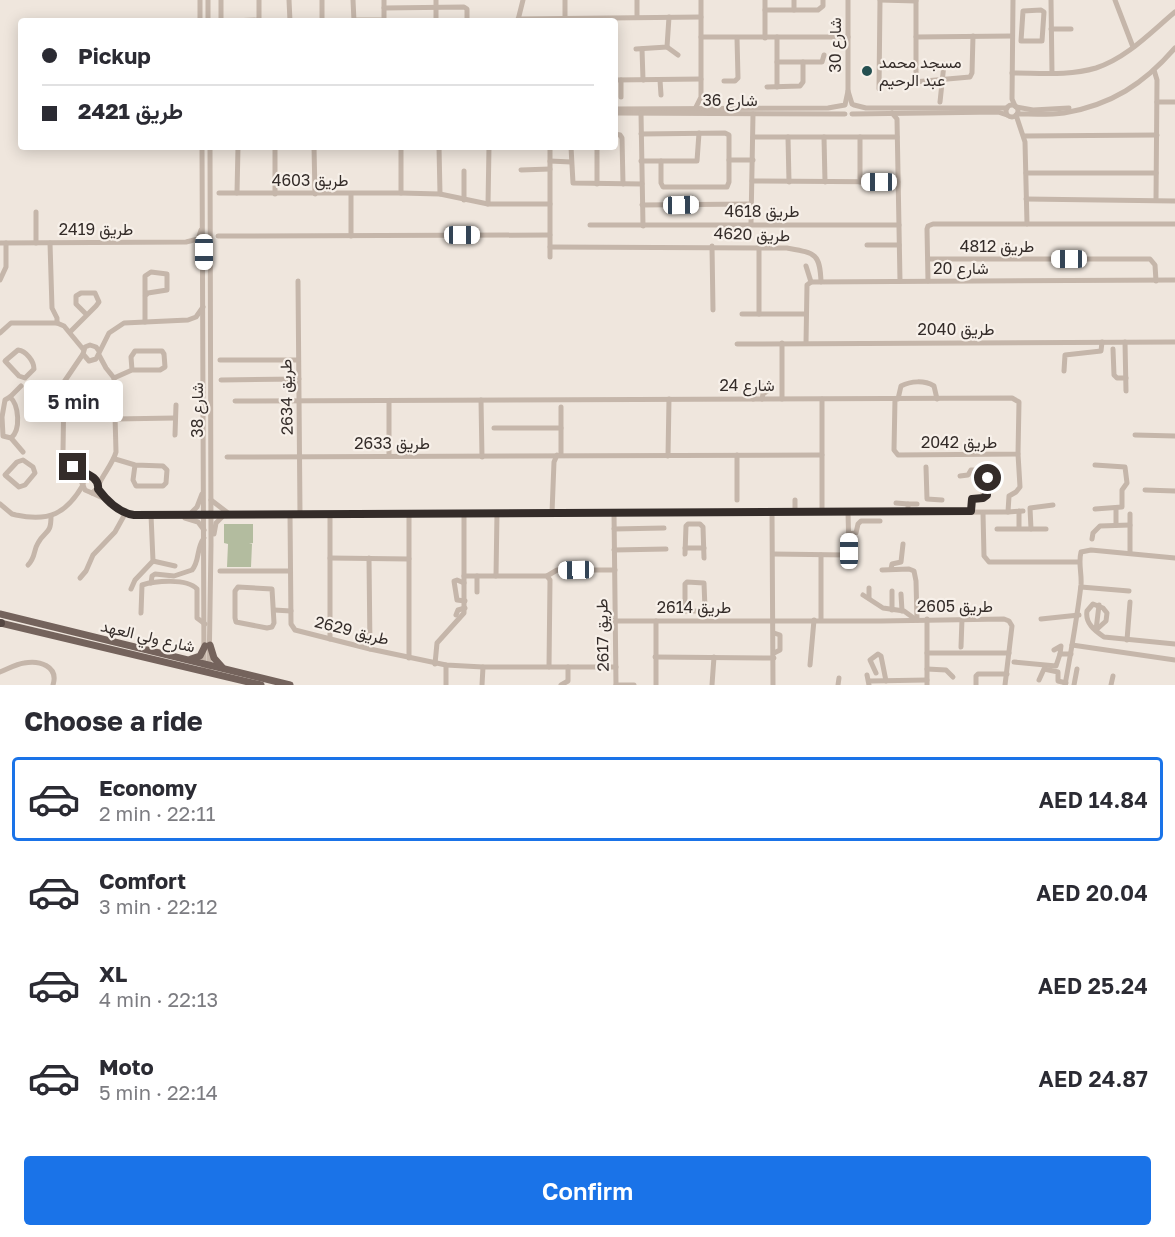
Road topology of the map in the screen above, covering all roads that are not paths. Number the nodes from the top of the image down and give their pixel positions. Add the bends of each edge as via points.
1 (200, 0) edge
2 (208, 0) edge
3 (221, 0) edge
4 (259, 0) edge
5 (290, 0) edge
6 (322, 0) edge
7 (353, 0) edge
8 (384, 0) edge
9 (415, 0) edge
10 (436, 0) edge
11 (523, 0) edge
12 (565, 0) edge
13 (637, 0) edge
14 (694, 0) edge
15 (700, 0) edge
16 (765, 0) edge
17 (794, 0) edge
18 (823, 0) edge
19 (848, 0) edge
20 (880, 0) edge
21 (916, 0) edge
22 (1012, 0) edge
23 (1051, 0) edge
24 (1115, 0) edge
25 (415, 7) junction
26 (435, 7) junction
27 (384, 8) junction
28 (765, 10) junction
29 (794, 10) junction
30 (1175, 12) edge
31 (637, 17) junction
32 (669, 17) junction
33 (701, 17) junction
34 (200, 18) edge
35 (208, 18) edge
36 (221, 18) edge
37 (259, 18) edge
38 (290, 18) edge
39 (322, 18) edge
40 (354, 18) edge
41 (384, 18) edge
42 (436, 18) edge
43 (467, 18) edge
44 (518, 18) edge
45 (565, 18) edge
46 (618, 18) edge
47 (1012, 28) junction
48 (1021, 28) junction
49 (1051, 29) junction
50 (1071, 29) dead end
51 (972, 36) junction
52 (1012, 36) junction
53 (848, 37) junction
54 (916, 37) junction
55 (701, 38) junction
56 (737, 38) junction
57 (765, 38) junction
58 (777, 38) junction
59 (1133, 47) junction
60 (668, 48) junction
61 (1174, 50) edge
62 (824, 54) dead end
63 (678, 55) dead end
64 (777, 62) junction
65 (803, 62) junction
66 (944, 64) dead end
67 (1154, 70) junction
68 (1052, 73) junction
69 (1012, 74) junction
70 (618, 80) edge
71 (643, 80) junction
72 (660, 80) junction
73 (701, 80) junction
74 (942, 80) junction
75 (724, 81) dead end
76 (916, 82) junction
77 (767, 87) dead end
78 (777, 87) junction
79 (848, 91) junction
80 (660, 95) dead end
81 (621, 97) dead end
82 (701, 97) junction
83 (940, 102) dead end
84 (1157, 102) junction
85 (1175, 102) edge
86 (853, 104) junction
87 (1098, 104) junction
88 (845, 105) junction
89 (695, 109) junction
90 (706, 109) junction
91 (618, 111) edge
92 (618, 111) edge
93 (1012, 111) junction
94 (641, 113) junction
95 (891, 113) junction
96 (902, 113) junction
97 (753, 114) junction
98 (849, 114) junction
99 (1031, 114) junction
100 (897, 119) junction
101 (699, 133) junction
102 (1023, 133) junction
103 (641, 134) junction
104 (618, 135) edge
105 (1156, 135) junction
106 (753, 136) junction
107 (788, 137) junction
108 (824, 137) junction
109 (860, 137) junction
110 (897, 137) junction
111 (202, 150) edge
112 (210, 150) edge
113 (238, 150) edge
114 (275, 150) edge
115 (314, 150) edge
116 (401, 150) edge
117 (439, 150) edge
118 (489, 150) edge
119 (550, 150) edge
120 (571, 150) edge
121 (597, 150) edge
122 (729, 160) junction
123 (753, 160) junction
124 (550, 161) junction
125 (641, 161) junction
126 (661, 161) junction
127 (571, 162) junction
128 (550, 169) junction
129 (522, 170) dead end
130 (464, 171) dead end
131 (1026, 173) junction
132 (1156, 173) junction
133 (752, 182) junction
134 (789, 182) junction
135 (825, 182) junction
136 (860, 182) junction
137 (898, 182) junction
138 (597, 184) junction
139 (623, 184) junction
140 (642, 184) junction
141 (219, 193) dead end
142 (401, 193) junction
143 (237, 194) junction
144 (274, 194) junction
145 (315, 194) junction
146 (351, 194) junction
147 (440, 194) junction
148 (1026, 199) junction
149 (464, 200) junction
150 (1156, 200) junction
151 (1175, 201) edge
152 (489, 204) junction
153 (550, 204) junction
154 (752, 204) junction
155 (642, 205) junction
156 (203, 206) junction
157 (36, 212) dead end
158 (751, 224) junction
159 (1027, 224) junction
160 (1175, 224) edge
161 (590, 225) dead end
162 (899, 225) junction
163 (643, 226) junction
164 (550, 235) junction
165 (218, 236) dead end
166 (351, 236) junction
167 (186, 242) junction
168 (204, 242) junction
169 (3, 243) edge
170 (36, 243) junction
171 (50, 243) junction
172 (867, 245) dead end
173 (899, 245) junction
174 (712, 246) junction
175 (550, 247) junction
176 (759, 247) junction
177 (204, 252) junction
178 (550, 257) dead end
179 (928, 259) junction
180 (806, 266) dead end
181 (0, 280) edge
182 (211, 280) junction
183 (1174, 280) edge
184 (298, 281) dead end
185 (900, 281) junction
186 (928, 281) junction
187 (1156, 281) junction
188 (811, 282) junction
189 (821, 282) junction
190 (145, 296) junction
191 (204, 306) junction
192 (713, 310) dead end
193 (742, 314) dead end
194 (759, 314) junction
195 (806, 314) junction
196 (87, 315) junction
197 (188, 320) junction
198 (145, 322) junction
199 (204, 322) junction
200 (57, 323) junction
201 (0, 333) edge
202 (72, 335) junction
203 (204, 335) junction
204 (107, 336) junction
205 (1077, 342) junction
206 (1089, 342) junction
207 (1102, 342) junction
208 (1125, 342) junction
209 (1175, 342) edge
210 (782, 343) junction
211 (806, 343) junction
212 (737, 344) dead end
213 (91, 345) junction
214 (1113, 349) dead end
215 (83, 352) junction
216 (1089, 352) junction
217 (99, 353) junction
218 (1077, 353) junction
219 (211, 357) junction
220 (2, 359) edge
221 (220, 360) dead end
222 (298, 360) junction
223 (90, 361) junction
224 (74, 367) junction
225 (106, 368) junction
226 (132, 370) junction
227 (1064, 371) dead end
228 (114, 378) junction
229 (1126, 378) junction
230 (299, 379) junction
231 (221, 380) dead end
232 (21, 386) dead end
233 (1126, 391) dead end
234 (10, 397) junction
235 (669, 399) junction
236 (753, 399) junction
237 (762, 399) junction
238 (782, 399) junction
239 (822, 399) junction
240 (896, 399) junction
241 (937, 399) junction
242 (1012, 399) joint
243 (299, 400) junction
244 (481, 400) junction
245 (235, 401) dead end
246 (389, 401) junction
247 (176, 405) dead end
248 (561, 407) dead end
249 (1, 417) edge
250 (175, 418) junction
251 (115, 419) junction
252 (494, 428) dead end
253 (561, 428) junction
254 (175, 435) dead end
255 (1135, 435) dead end
256 (1175, 435) edge
257 (11, 438) junction
258 (23, 452) dead end
259 (1018, 454) junction
260 (559, 455) junction
261 (737, 455) junction
262 (822, 455) junction
263 (300, 456) junction
264 (389, 456) junction
265 (668, 456) junction
266 (227, 457) dead end
267 (482, 457) junction
268 (115, 459) junction
269 (135, 465) junction
270 (1095, 465) dead end
271 (73, 467) junction
272 (926, 467) dead end
273 (107, 468) junction
274 (960, 476) dead end
275 (983, 476) dead end
276 (2, 477) edge
277 (92, 477) junction
278 (83, 484) junction
279 (99, 487) junction
280 (204, 490) junction
281 (1145, 490) dead end
282 (1175, 491) edge
283 (91, 493) junction
284 (983, 498) junction
285 (105, 499) junction
286 (210, 499) junction
287 (75, 500) junction
288 (737, 500) dead end
289 (795, 500) dead end
290 (896, 503) dead end
291 (908, 504) junction
292 (917, 504) dead end
293 (1053, 505) dead end
294 (2, 509) edge
295 (1095, 509) dead end
296 (1116, 509) junction
297 (971, 511) junction
298 (772, 512) junction
299 (795, 512) junction
300 (822, 512) junction
301 (848, 512) junction
302 (869, 512) junction
303 (908, 512) junction
304 (942, 512) junction
305 (1008, 512) junction
306 (191, 513) junction
307 (464, 513) junction
308 (497, 513) junction
309 (552, 513) junction
310 (614, 513) junction
311 (694, 513) junction
312 (983, 513) junction
313 (125, 514) junction
314 (152, 514) junction
315 (229, 514) junction
316 (290, 514) junction
317 (300, 514) junction
318 (330, 514) junction
319 (409, 514) junction
320 (1130, 514) dead end
321 (172, 515) junction
322 (207, 515) junction
323 (51, 516) junction
324 (868, 521) junction
325 (880, 521) dead end
326 (691, 524) junction
327 (698, 524) junction
328 (1116, 525) junction
329 (1130, 525) junction
330 (664, 528) dead end
331 (1019, 528) junction
332 (614, 529) junction
333 (997, 529) dead end
334 (1031, 529) junction
335 (1046, 529) dead end
336 (204, 530) junction
337 (848, 534) junction
338 (204, 538) junction
339 (1092, 539) dead end
340 (211, 544) junction
341 (903, 544) dead end
342 (704, 548) junction
343 (614, 549) junction
344 (666, 549) dead end
345 (773, 554) junction
346 (1130, 554) junction
347 (821, 555) junction
348 (330, 558) junction
349 (369, 558) junction
350 (704, 558) dead end
351 (1175, 558) edge
352 (409, 559) junction
353 (153, 561) junction
354 (1079, 562) junction
355 (28, 566) dead end
356 (175, 566) dead end
357 (891, 569) junction
358 (144, 570) junction
359 (615, 570) junction
360 (882, 570) dead end
361 (290, 571) junction
362 (220, 572) dead end
363 (186, 573) junction
364 (477, 576) junction
365 (496, 576) junction
366 (547, 576) junction
367 (80, 578) dead end
368 (464, 580) junction
369 (149, 583) junction
370 (189, 583) junction
371 (1081, 587) junction
372 (868, 588) dead end
373 (131, 589) dead end
374 (892, 591) dead end
375 (1129, 591) dead end
376 (477, 592) dead end
377 (901, 594) dead end
378 (1130, 602) dead end
379 (465, 604) junction
380 (1099, 605) junction
381 (881, 607) junction
382 (274, 609) junction
383 (291, 609) junction
384 (892, 610) junction
385 (902, 611) junction
386 (694, 612) junction
387 (141, 613) dead end
388 (1078, 613) junction
389 (1087, 613) junction
390 (456, 615) dead end
391 (1041, 618) dead end
392 (962, 619) junction
393 (814, 620) junction
394 (821, 620) junction
395 (917, 620) junction
396 (927, 620) junction
397 (0, 621) edge
398 (615, 621) junction
399 (656, 621) junction
400 (694, 621) junction
401 (774, 621) junction
402 (881, 621) junction
403 (205, 624) junction
404 (1096, 630) junction
405 (330, 639) junction
406 (1127, 640) junction
407 (1175, 644) edge
408 (207, 645) junction
409 (1072, 645) junction
410 (961, 647) dead end
411 (369, 649) junction
412 (927, 653) junction
413 (1009, 653) junction
414 (1060, 654) junction
415 (1071, 654) junction
416 (774, 656) junction
417 (655, 657) junction
418 (714, 657) junction
419 (409, 658) junction
420 (189, 659) junction
421 (1175, 660) edge
422 (1059, 661) junction
423 (1014, 662) dead end
424 (207, 664) junction
425 (435, 664) junction
426 (446, 665) junction
427 (810, 665) dead end
428 (483, 667) junction
429 (549, 667) junction
430 (568, 667) junction
431 (616, 667) junction
432 (224, 668) junction
433 (927, 669) junction
434 (1077, 669) dead end
435 (0, 672) edge
436 (207, 672) junction
437 (884, 672) junction
438 (876, 673) junction
439 (1007, 674) junction
440 (1113, 676) dead end
441 (953, 677) dead end
442 (869, 679) edge
443 (1039, 680) dead end
444 (886, 681) junction
445 (927, 682) edge
446 (1057, 683) edge
447 (1066, 684) edge
448 (53, 685) edge
449 (261, 685) edge
450 (290, 685) edge
451 (446, 685) edge
452 (482, 685) edge
453 (561, 685) edge
454 (616, 685) edge
455 (634, 685) edge
456 (656, 685) edge
457 (712, 685) edge
458 (773, 685) edge
459 (976, 685) edge
460 (1005, 685) edge
461 (1074, 685) edge
462 (1112, 685) edge

1 - 34 street
2 - 35 street
3 - 36 street
4 - 37 street
5 - 38 street
6 - 39 street
7 - 40 street
8 - 27 street
9 - 25 street
10 - 26 street
11 - 44 street
12 - 45 street
13 - 31 street
14 - 15 street
15 - 33 street
16 - 28 street
17 - 29 street
18 - 29 street via 818,10
19 - 53 street, شارع 30
20 - 21 street
20 - 76 street via 880,87
21 - 54 street
22 - 47 street
23 - 49 street
24 - 59 street
25 - 26 street
25 - 27 street
26 - 42 street
26 - 43 street via 465,7
27 - 41 street
28 - 29 street
28 - 57 street
30 - 59 street
31 - 32 street
31 - 46 street
32 - 33 street
32 - 60 street
33 - 55 street
47 - 48 street
47 - 52 street
48 - 48 street via 1021,41 1042,41 1043,11 1023,11
49 - 50 street
49 - 68 street
51 - 52 street
51 - 54 street
51 - 74 street via 970,77
52 - 69 street
53 - 58 street
53 - 79 street, شارع 30
54 - 76 street
55 - 56 street
55 - 73 street
56 - 57 street
56 - 75 street via 738,78
57 - 58 street
58 - 64 street
59 - 68 street via 1097,67
60 - 63 street
60 - 71 street via 639,49
61 - 67 street, شارع 36
62 - 65 street via 823,62
64 - 65 street
64 - 78 street
65 - 78 street via 801,86
66 - 74 street
67 - 84 street
67 - 87 street, شارع 36 via 1127,91
68 - 69 street
69 - 93 street
70 - 71 street
70 - 81 street
71 - 72 street
72 - 73 street
72 - 80 street
73 - 82 street
74 - 76 street
74 - 83 street
77 - 78 street
79 - 86 street, شارع 30
79 - 88 street, شارع 30
82 - 89 street
82 - 90 street
84 - 85 street
84 - 105 street
86 - 88 street, شارع 36
86 - 93 street, شارع 36 via 866,108
86 - 98 street via 855,110
87 - 93 street, شارع 36
87 - 99 street, شارع 36 via 1062,113
88 - 90 street, شارع 36
88 - 98 street, شارع 30 via 843,109
89 - 90 street, شارع 36
89 - 91 street, شارع 36
92 - 94 street, شارع 36
93 - 96 street, شارع 36
93 - 99 street, شارع 36
93 - 102 street
94 - 97 street, شارع 36
94 - 103 street
95 - 96 street, شارع 36
95 - 98 street, شارع 36
95 - 100 street
96 - 100 street
97 - 98 street, شارع 36
97 - 106 street
99 - 102 street via 1025,119
100 - 110 street
101 - 103 street
101 - 122 street via 728,134
101 - 126 street via 697,161
102 - 105 street
102 - 131 street
103 - 125 street
104 - 139 street via 622,138
105 - 132 street
106 - 107 street
106 - 123 street
107 - 108 street
107 - 134 street
108 - 109 street
108 - 135 street
109 - 110 street
109 - 136 street
110 - 137 street
111 - 156 street, شارع 38
112 - 182 street, شارع 38
113 - 143 street
114 - 144 street
115 - 145 street
116 - 142 street
117 - 147 street
118 - 152 street
119 - 124 street
120 - 127 street
121 - 138 street
122 - 123 street
122 - 126 street via 729,184 725,187 663,187
123 - 133 street
124 - 127 street
124 - 128 street
125 - 126 street
125 - 140 street
127 - 138 street via 573,183
128 - 129 street
128 - 153 street
130 - 149 street
131 - 132 street
131 - 148 street
132 - 150 street
133 - 134 street
133 - 154 street
134 - 135 street
135 - 136 street
136 - 137 street
137 - 162 street
138 - 139 street
139 - 140 street
140 - 155 street
141 - 143 street, طريق 4603
142 - 146 street, طريق 4603
142 - 147 street, طريق 4603
143 - 144 street, طريق 4603
144 - 145 street, طريق 4603
145 - 146 street, طريق 4603
146 - 166 street
147 - 149 street, طريق 4603
148 - 150 street
148 - 159 street
149 - 152 street, طريق 4603
150 - 151 street
152 - 153 street, طريق 4603
153 - 164 street
154 - 155 street
154 - 158 street
155 - 163 street
156 - 167 street via 199,237
156 - 168 street, شارع 38
157 - 170 street
158 - 162 street, طريق 4618
158 - 163 street, طريق 4618
159 - 160 street
159 - 179 street via 933,224 928,226
161 - 163 street, طريق 4618
162 - 173 street
164 - 166 street
164 - 175 street
165 - 166 street
167 - 168 street
167 - 171 street, طريق 2419
167 - 177 street, طريق 2419
168 - 177 street, شارع 38
168 - 182 street via 208,246
169 - 170 street, طريق 2419
169 - 181 street, طريق 2419 via 6,267
170 - 171 street, طريق 2419
171 - 200 street via 52,308
172 - 173 street
173 - 185 street
174 - 175 street, طريق 4620
174 - 176 street, طريق 4620
174 - 192 street
175 - 178 street
176 - 189 street, طريق 4620 via 813,254 820,263
176 - 194 street
177 - 191 street, شارع 38
179 - 186 street
179 - 187 street, طريق 4812 via 1150,259 1155,265
180 - 188 street
182 - 219 street, شارع 38
183 - 187 street, شارع 20
184 - 222 street, طريق 2634
185 - 186 street, شارع 20
185 - 189 street, شارع 20
186 - 187 street, شارع 20
188 - 189 street, شارع 20
188 - 195 street via 807,285
190 - 190 street via 146,274 166,274 166,290
190 - 198 street
191 - 197 street via 196,317
191 - 199 street, شارع 38
193 - 194 street
194 - 195 street
195 - 211 street
196 - 196 street via 99,302 95,293 76,297 76,304
196 - 202 street
197 - 198 street
197 - 199 street
197 - 203 street
198 - 204 street via 124,323
199 - 203 street, شارع 38
199 - 219 street
200 - 201 street via 18,322
200 - 202 street
202 - 213 street
202 - 215 street
203 - 280 street, شارع 38
204 - 213 street
204 - 217 street
205 - 206 street, طريق 2040
205 - 211 street, طريق 2040
205 - 218 street
206 - 207 street, طريق 2040
206 - 216 street
207 - 208 street, طريق 2040
207 - 216 street via 1102,351
208 - 209 street, طريق 2040
208 - 229 street
210 - 211 street, طريق 2040
210 - 212 street, طريق 2040
210 - 238 street
213 - 215 street
213 - 217 street
214 - 229 street via 1113,375
215 - 223 street
215 - 224 street
216 - 218 street
217 - 223 street
217 - 225 street
218 - 227 street via 1065,355
219 - 286 street, شارع 38
220 - 220 street via 21,350 34,369 22,378
221 - 222 street
222 - 230 street, طريق 2634
223 - 224 street
223 - 225 street
224 - 271 street via 63,386 63,452
225 - 228 street
226 - 226 street via 160,370 165,367 164,354 135,351 131,357
226 - 228 street
228 - 251 street
229 - 233 street
230 - 231 street
230 - 243 street, طريق 2634
232 - 234 street
234 - 249 street via 3,404
234 - 257 street via 16,407 16,431
235 - 236 street, شارع 24
235 - 244 street, شارع 24
235 - 265 street
236 - 237 street, شارع 24
236 - 237 street via 756,388 763,386 769,390
237 - 238 street, شارع 24
238 - 239 street, شارع 24
239 - 240 street, شارع 24
239 - 262 street
240 - 241 street, شارع 24
240 - 241 street via 901,386 917,382 934,386
240 - 259 street, طريق 2042 via 894,450 898,455
241 - 242 street, شارع 24
242 - 259 street, طريق 2042 via 1019,402
243 - 245 street, شارع 24
243 - 246 street, شارع 24
243 - 263 street, طريق 2634
244 - 246 street, شارع 24
244 - 267 street
246 - 264 street
247 - 250 street
248 - 253 street
249 - 257 street via 3,436
250 - 251 street
250 - 254 street
251 - 268 street
252 - 253 street
253 - 260 street
255 - 256 street
257 - 258 street
259 - 305 street via 1020,487 1009,496
260 - 265 street, طريق 2633
260 - 267 street, طريق 2633
260 - 309 street via 554,462
261 - 262 street, طريق 2633
261 - 265 street, طريق 2633
261 - 288 street
262 - 300 street
263 - 264 street, طريق 2633
263 - 266 street, طريق 2633
263 - 317 street, طريق 2634
264 - 267 street, طريق 2633
268 - 269 street
268 - 273 street
269 - 269 street via 163,466 167,470 166,483 136,486
270 - 296 street via 1125,467 1127,483 1122,490 1122,506
271 - 277 street
271 - 278 street
272 - 304 street via 927,499 942,497
273 - 277 street
273 - 279 street
274 - 284 street via 971,470 986,471 987,493
275 - 284 street
276 - 276 street via 21,487 35,471 21,460
277 - 278 street
277 - 279 street
278 - 283 street
278 - 287 street
279 - 283 street
279 - 285 street
280 - 306 street
280 - 322 street, شارع 38
281 - 282 street
283 - 285 street
283 - 287 street
284 - 297 street via 972,499
285 - 313 street
286 - 315 street
286 - 322 street, شارع 38
287 - 323 street
289 - 299 street
290 - 291 street
291 - 292 street
291 - 303 street
293 - 334 street via 1030,508
294 - 323 street via 21,516
295 - 296 street
296 - 328 street
297 - 304 street
297 - 312 street
298 - 299 street
298 - 311 street
298 - 345 street
299 - 300 street
300 - 301 street
301 - 302 street
301 - 337 street
302 - 303 street
302 - 324 street
303 - 304 street
305 - 312 street
305 - 331 street via 1021,511
306 - 321 street
306 - 322 street
307 - 308 street
307 - 319 street
307 - 368 street
308 - 309 street
308 - 365 street
309 - 310 street
310 - 311 street
310 - 332 street, طريق 2617
311 - 326 street
311 - 327 street
312 - 354 street via 984,556 988,562
313 - 314 street
313 - 367 street
314 - 321 street
314 - 353 street
315 - 316 street
315 - 322 street
315 - 340 street via 216,523
316 - 317 street
316 - 361 street, طريق 2629
317 - 318 street
318 - 319 street
318 - 348 street
319 - 352 street
320 - 329 street
321 - 322 street
321 - 336 street via 196,521
322 - 336 street, شارع 38
322 - 340 street, شارع 38
323 - 355 street via 49,531 38,542
324 - 325 street
324 - 337 street via 859,522 856,533
326 - 327 street
326 - 342 street via 686,526 685,551
327 - 342 street via 703,526
328 - 329 street
328 - 339 street via 1100,526
329 - 346 street
330 - 332 street
331 - 333 street
331 - 334 street
332 - 343 street, طريق 2617
334 - 335 street
336 - 338 street, شارع 38
337 - 347 street via 847,555
338 - 363 street via 195,567
338 - 403 street, شارع 38
340 - 408 street, شارع 38
341 - 357 street via 901,562 892,564
342 - 350 street
343 - 344 street
343 - 359 street, طريق 2617
345 - 347 street
345 - 401 street
346 - 351 street
346 - 354 street via 1091,550 1082,552
347 - 394 street
348 - 349 street
348 - 405 street
349 - 352 street
349 - 411 street
352 - 419 street
353 - 356 street
353 - 358 street
354 - 371 street
357 - 360 street
357 - 395 street via 914,571
358 - 369 street
358 - 373 street
359 - 366 street via 557,570
359 - 398 street, طريق 2617
361 - 362 street
361 - 383 street, طريق 2629
363 - 369 street via 155,574
363 - 370 street
364 - 365 street
364 - 368 street
364 - 376 street
365 - 366 street
366 - 429 street
368 - 379 street
368 - 379 street via 454,581 457,600
369 - 370 street
369 - 387 street via 141,587
370 - 403 street via 197,589 197,618
371 - 375 street
371 - 388 street
372 - 381 street via 866,597
374 - 384 street
377 - 385 street
378 - 406 street
379 - 390 street
379 - 425 street via 462,617 437,643
380 - 389 street via 1091,605
380 - 404 street
380 - 404 street via 1107,618
381 - 384 street
381 - 402 street
382 - 382 street via 271,588 236,588 237,623 270,628
382 - 383 street
383 - 405 street, طريق 2629 via 295,630
384 - 385 street
385 - 395 street
386 - 386 street via 705,609 703,582 685,584 685,610
386 - 400 street
388 - 389 street
388 - 391 street
388 - 409 street
389 - 404 street via 1088,622
392 - 396 street, طريق 2605
392 - 410 street
392 - 413 street, طريق 2605 via 1009,621
393 - 394 street
393 - 401 street
393 - 427 street
394 - 402 street, طريق 2605
395 - 396 street, طريق 2605
395 - 402 street, طريق 2605
396 - 412 street
397 - 420 main road, شارع ولي العهد
397 - 436 main road, شارع ولي العهد
398 - 399 street, طريق 2614
398 - 431 street, طريق 2617
399 - 400 street, طريق 2614
399 - 417 street
400 - 401 street, طريق 2614
401 - 416 street
403 - 408 street, شارع 38
404 - 406 street via 1104,638
405 - 411 street, طريق 2629
406 - 407 street
408 - 420 main road via 200,656
408 - 424 street, شارع 38
408 - 432 main road
409 - 415 street
409 - 421 street
411 - 419 street, طريق 2629
412 - 413 street
412 - 433 street
413 - 439 street, طريق 2605
414 - 415 street
414 - 422 street
414 - 422 street via 1061,646 1054,653
415 - 447 street
416 - 418 street
416 - 458 street
417 - 418 street
417 - 456 street
418 - 457 street
419 - 425 street, طريق 2629
420 - 424 main road, شارع ولي العهد
422 - 423 street via 1053,666
424 - 432 main road, شارع ولي العهد
424 - 436 street, شارع 38
425 - 426 street, طريق 2629
426 - 428 street, طريق 2629
426 - 451 street
428 - 429 street, طريق 2629
428 - 452 street
429 - 430 street, طريق 2629
430 - 431 street, طريق 2629
430 - 453 street via 568,681
431 - 454 street, طريق 2617
432 - 450 main road, شارع ولي العهد
433 - 441 street via 946,670
433 - 445 street
434 - 461 street
435 - 448 street via 24,663 40,664 51,669
436 - 449 main road, شارع ولي العهد
437 - 438 street
437 - 438 street via 878,654 870,660
437 - 444 street
438 - 442 street
439 - 459 street via 978,674
439 - 460 street, طريق 2605
440 - 462 street
442 - 444 street
443 - 446 street via 1044,669 1058,672
444 - 445 street
446 - 447 street
454 - 455 street

